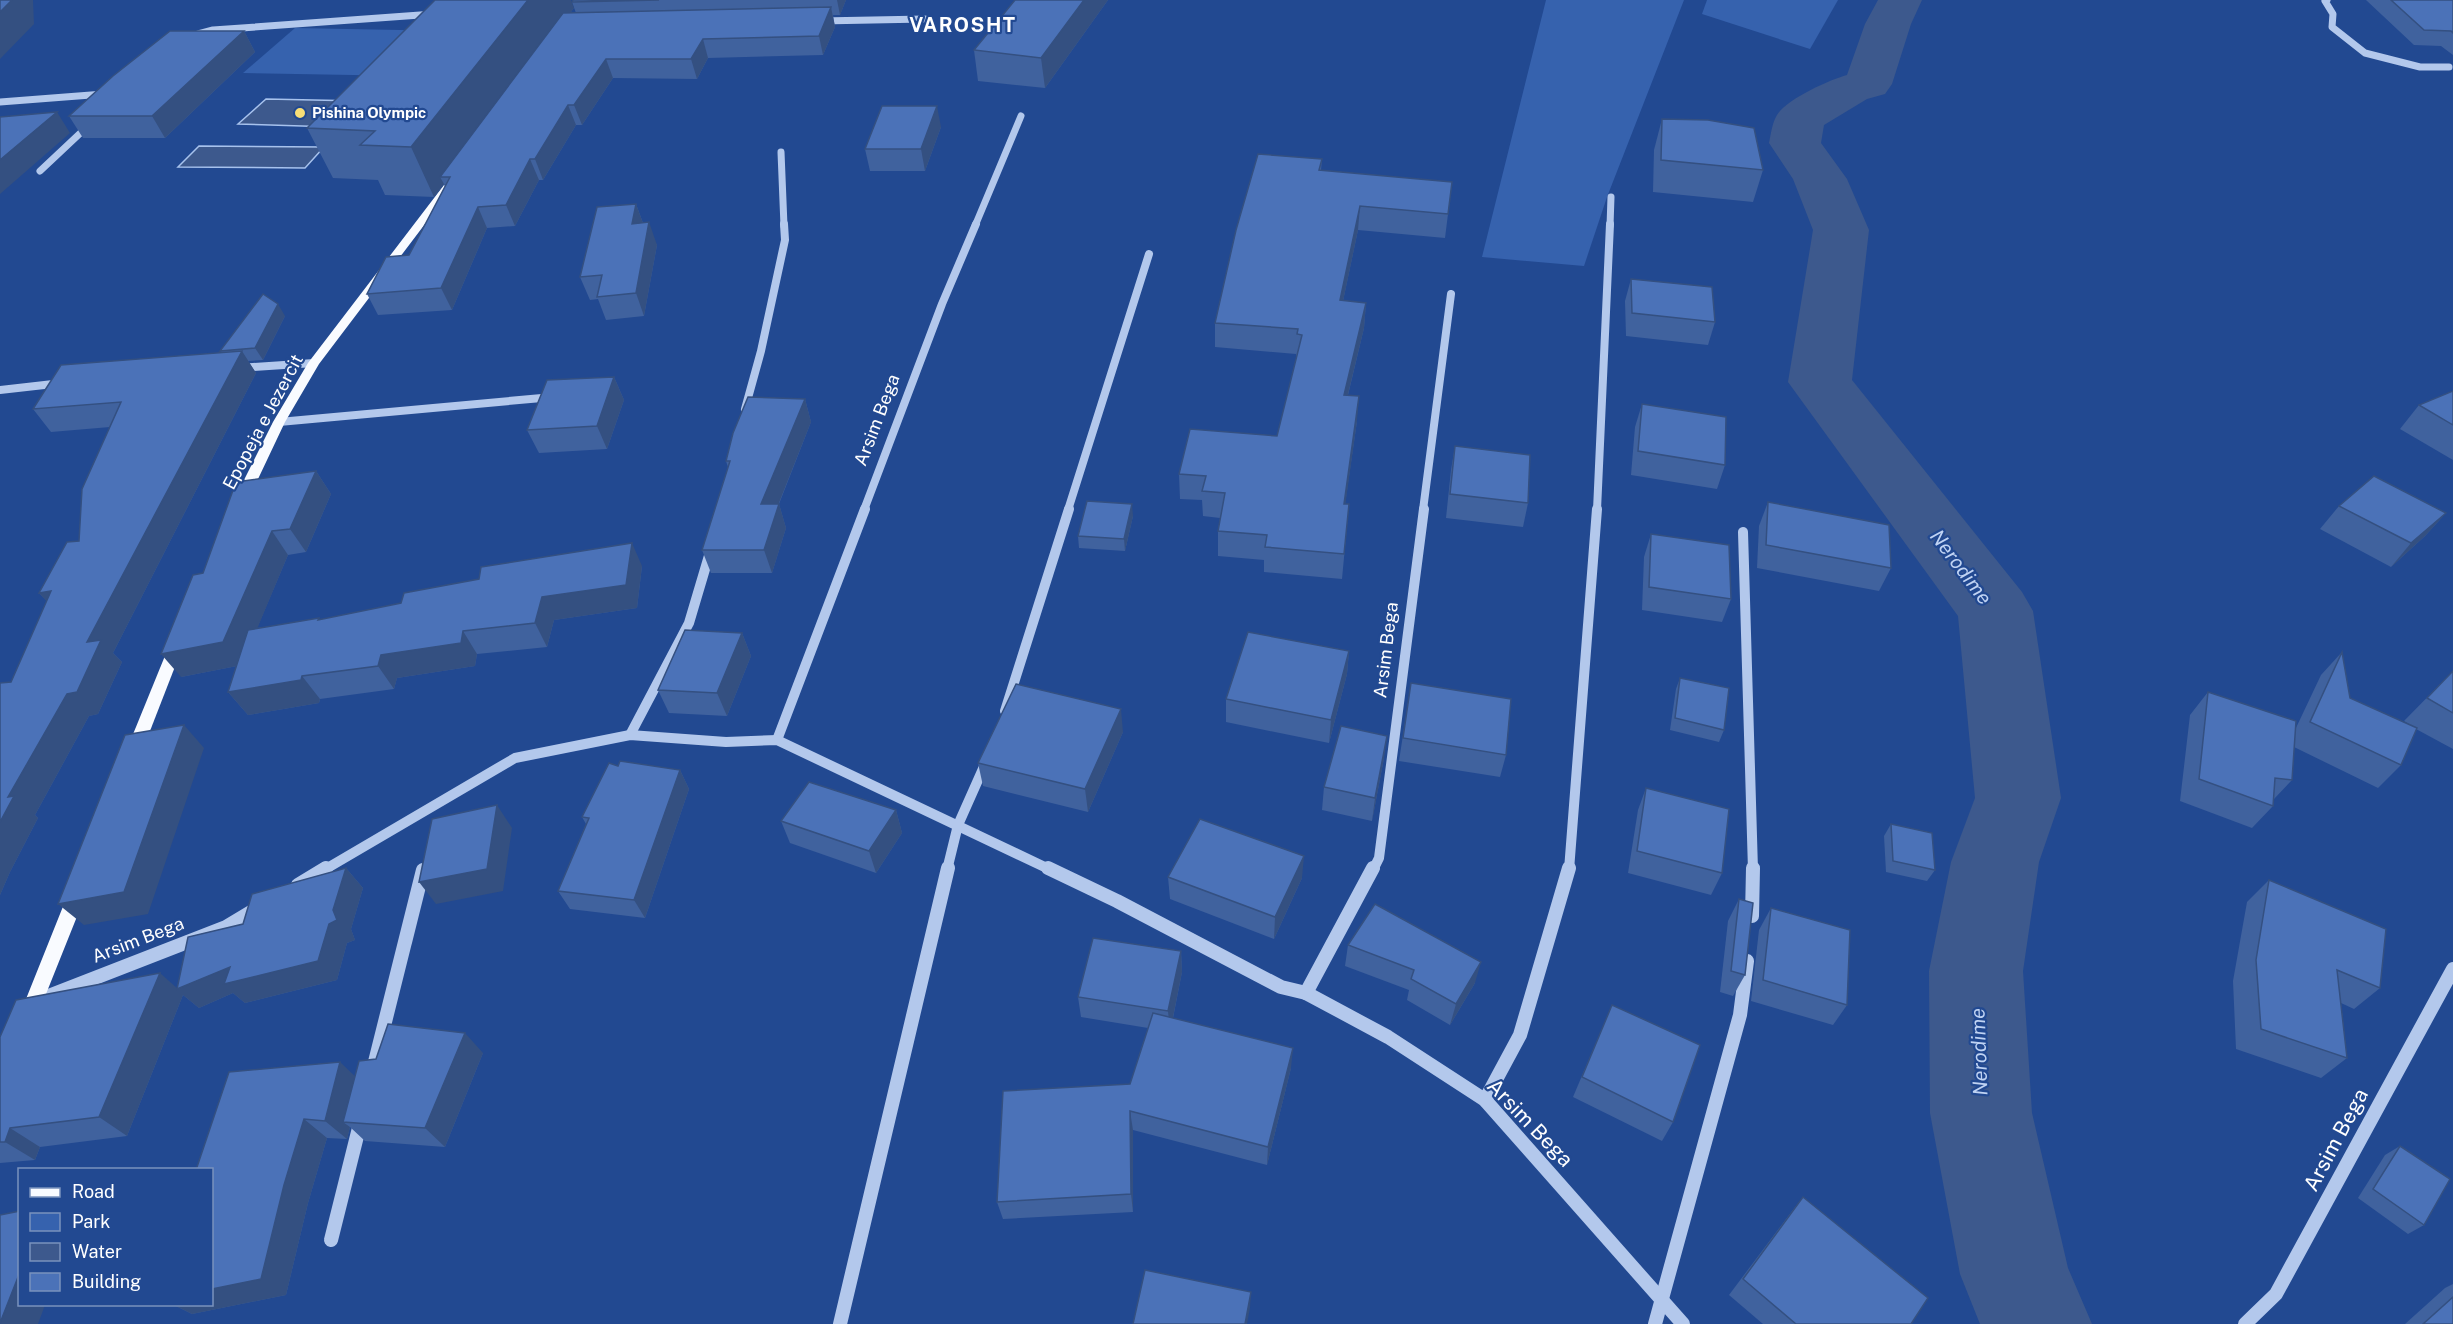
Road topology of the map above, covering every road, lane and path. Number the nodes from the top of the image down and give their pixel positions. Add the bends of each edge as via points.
1 (2327, 0) edge
2 (442, 14) edge
3 (925, 20) dead end
4 (807, 21) edge
5 (192, 36) edge
6 (2449, 67) dead end
7 (111, 94) edge
8 (0, 102) edge
9 (98, 116) edge
10 (1021, 116) dead end
11 (781, 152) dead end
12 (40, 171) dead end
13 (453, 180) edge
14 (1611, 197) dead end
15 (1149, 254) dead end
16 (1451, 294) dead end
17 (314, 363) junction
18 (230, 368) edge
19 (67, 382) edge
20 (0, 390) edge
21 (564, 396) edge
22 (743, 418) edge
23 (279, 422) junction
24 (234, 514) edge
25 (1743, 532) dead end
26 (714, 536) edge
27 (182, 632) edge
28 (1000, 726) edge
29 (630, 735) junction
30 (777, 740) junction
31 (993, 747) edge
32 (130, 762) edge
33 (440, 803) junction
34 (958, 825) junction
35 (434, 826) edge
36 (425, 861) edge
37 (83, 882) edge
38 (287, 891) edge
39 (267, 903) edge
40 (2453, 969) edge
41 (1306, 993) junction
42 (35, 1001) junction
43 (22, 1032) edge
44 (371, 1079) edge
45 (1485, 1100) junction
46 (365, 1102) edge
47 (331, 1240) dead end
48 (1662, 1302) junction
49 (840, 1324) edge
50 (1655, 1324) edge
51 (1683, 1324) edge
52 (2245, 1324) edge

1 - 6 street via 2333,14 2332,27 2365,53 2420,67
2 - 5 street via 213,30
3 - 4 street
7 - 8 street
9 - 12 street
10 - 30 street, Arsim Bega via 942,304
11 - 22 street via 785,240
13 - 17 main road, Epopeja e Jezercit
14 - 45 street via 1595,557 1569,871 1520,1035
15 - 28 street
16 - 41 street, Arsim Bega via 1379,858
17 - 18 street
17 - 23 main road, Epopeja e Jezercit
19 - 20 street
21 - 23 street
23 - 24 main road, Epopeja e Jezercit
25 - 48 street via 1754,900 1740,1015
26 - 29 street via 688,623
27 - 32 main road
29 - 30 street, Arsim Bega via 726,742
29 - 33 street, Arsim Bega via 515,758
30 - 34 street, Arsim Bega
31 - 34 street
33 - 35 street
33 - 38 street, Arsim Bega
34 - 41 street, Arsim Bega via 1117,901 1281,987
34 - 49 street
36 - 44 street
37 - 42 main road
39 - 42 street, Arsim Bega via 226,927
40 - 52 street, Arsim Bega via 2276,1294
41 - 45 street, Arsim Bega via 1388,1037
42 - 43 main road
45 - 48 street, Arsim Bega
46 - 47 street
48 - 50 street
48 - 51 street, Arsim Bega

